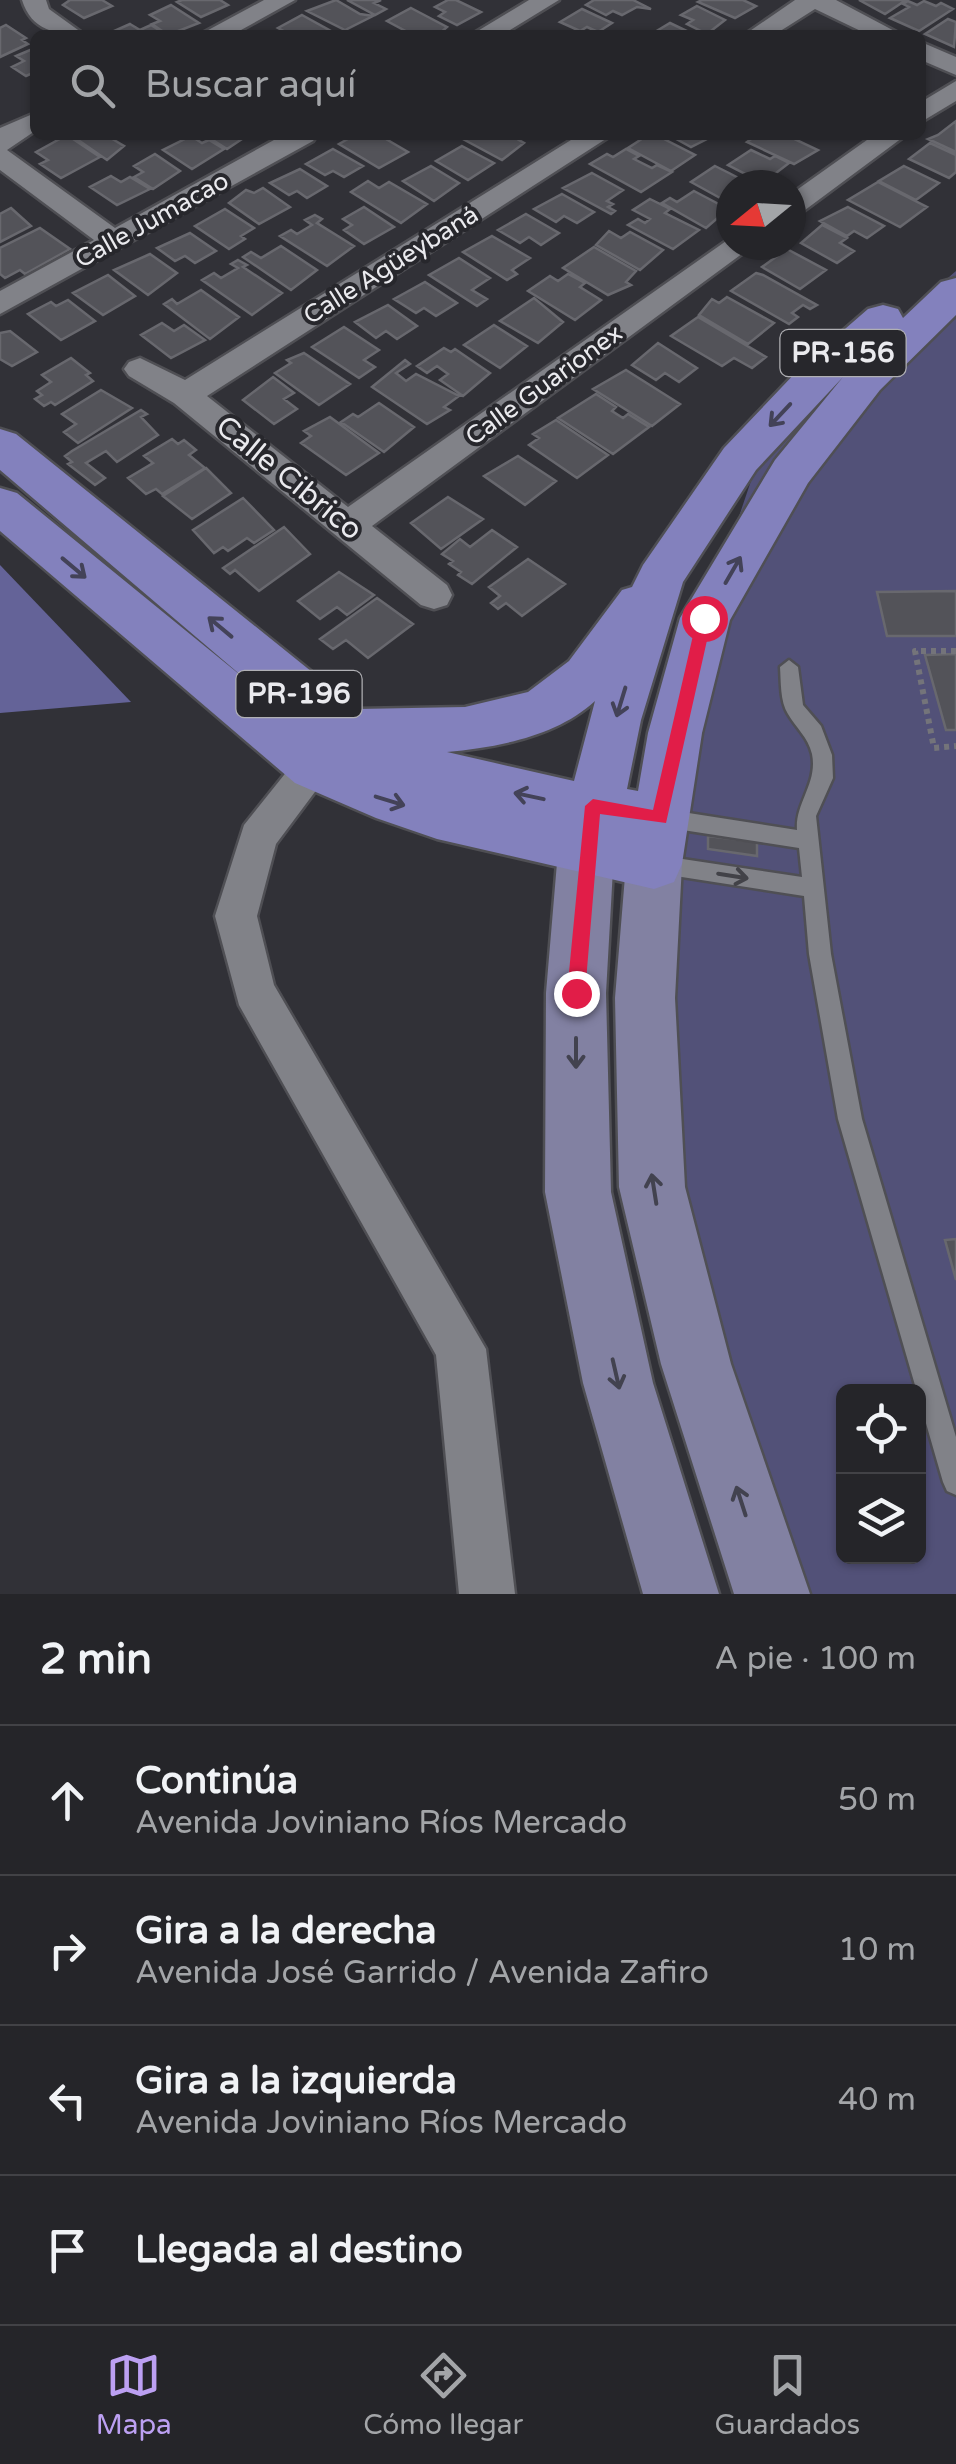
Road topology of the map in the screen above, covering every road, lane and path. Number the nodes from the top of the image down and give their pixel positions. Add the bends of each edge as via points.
1 (34, 0) edge
2 (283, 0) edge
3 (548, 0) edge
4 (814, 0) edge
5 (64, 30) edge
6 (222, 30) edge
7 (493, 30) edge
8 (765, 30) edge
9 (878, 30) edge
10 (926, 52) edge
11 (956, 67) edge
12 (956, 89) edge
13 (926, 110) edge
14 (30, 123) edge
15 (294, 140) edge
16 (590, 140) edge
17 (885, 140) edge
18 (0, 144) edge
19 (0, 157) edge
20 (806, 197) edge
21 (113, 240) junction
22 (956, 255) edge
23 (718, 260) edge
24 (956, 290) edge
25 (0, 304) edge
26 (140, 368) dead end
27 (185, 395) junction
28 (0, 445) edge
29 (0, 505) edge
30 (348, 525) junction
31 (660, 578) junction
32 (434, 595) dead end
33 (956, 651) edge
34 (789, 667) dead end
35 (956, 746) edge
36 (328, 749) junction
37 (590, 828) junction
38 (657, 841) junction
39 (810, 841) junction
40 (813, 888) junction
41 (956, 1482) edge
42 (487, 1594) edge
43 (682, 1594) edge
44 (772, 1594) edge

1 - 5 street via 38,13
2 - 6 street
3 - 7 street
4 - 8 street
4 - 9 street
10 - 11 street
12 - 13 street
14 - 18 street
15 - 21 street, Calle Jumacao
16 - 27 street, Calle Agüeybaná
17 - 20 street
19 - 21 street
21 - 25 street, Calle Jumacao
22 -> 31 main road, PR-156 via 814,378 740,459
23 - 30 street, Calle Guarionex
38 -> 24 main road, PR-156 via 704,618 791,472 865,380
26 - 27 street, Calle Cibrico
27 - 30 street, Calle Cibrico
36 -> 28 main road, PR-196
29 -> 36 main road, PR-196
30 - 32 street, Calle Cibrico
31 - 36 main road via 566,696 514,719
31 -> 37 main road, PR-156
33 - 35 path via 915,651 934,748
34 - 39 lane via 794,708 822,755 823,778 806,816
36 - 37 main road, PR-196 via 365,793 403,805
36 - 42 street via 258,838 236,916 254,991 460,1350
37 - 38 main road, PR-196
37 -> 43 main road, PR-156 via 576,993 578,1192 618,1384
38 - 39 lane
38 -> 40 lane
44 -> 38 main road, PR-156 via 696,1364 652,1187 646,998
39 - 40 lane
40 - 41 lane via 850,1119

